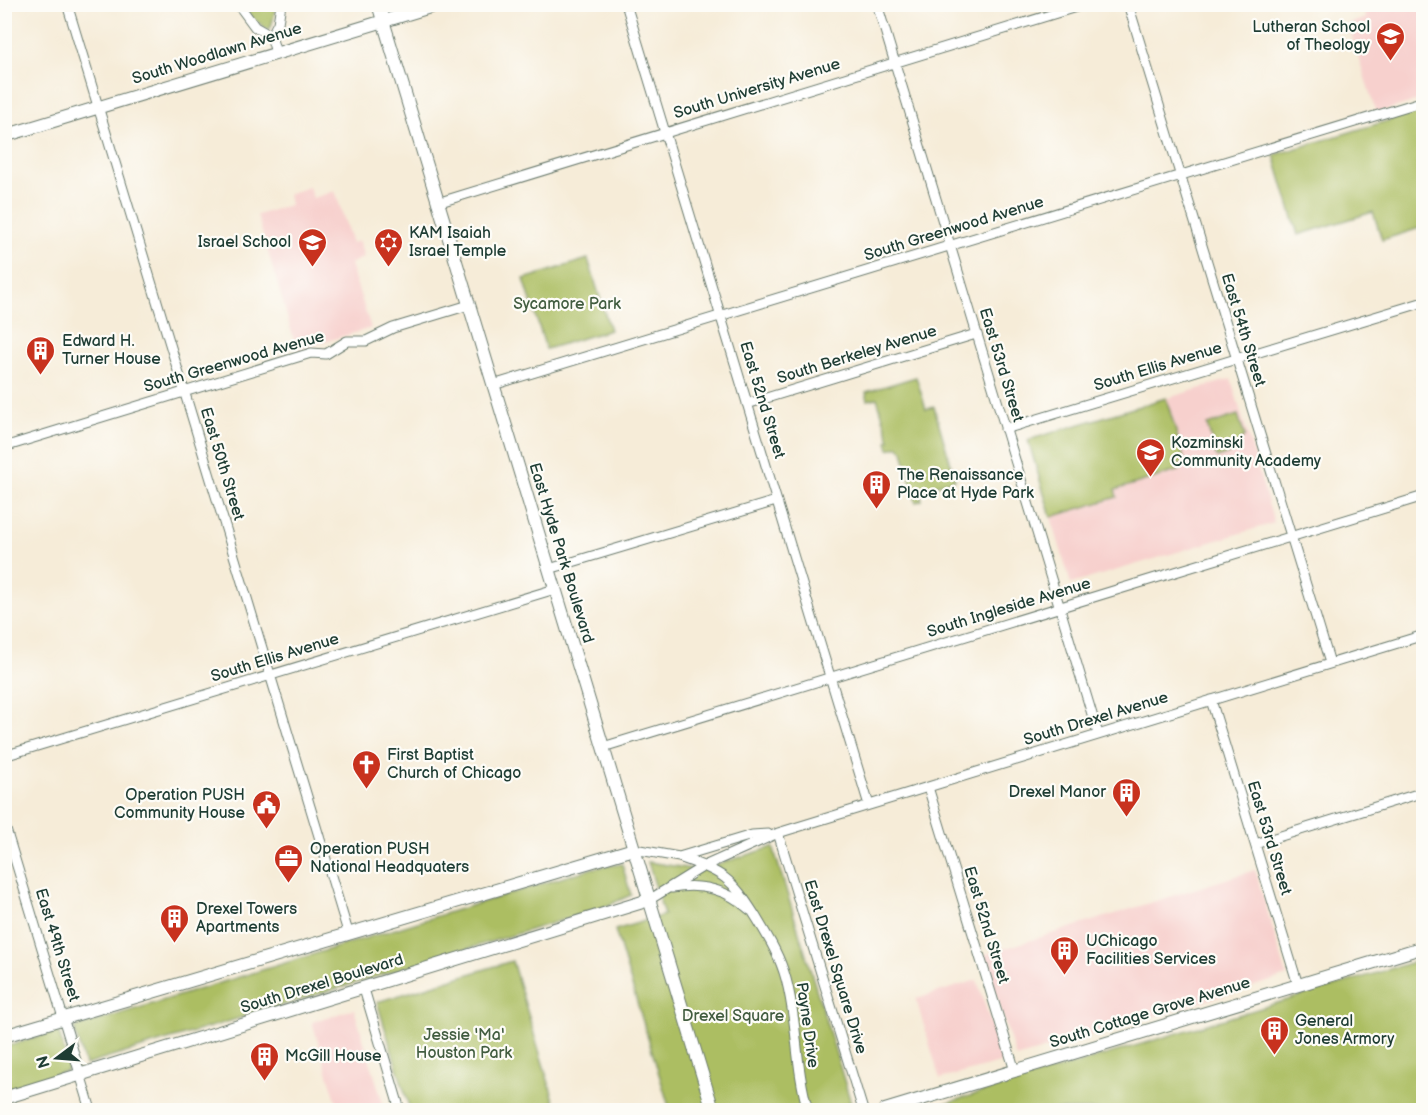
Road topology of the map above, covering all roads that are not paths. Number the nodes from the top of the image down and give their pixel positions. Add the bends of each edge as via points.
1 (67, 4) edge
2 (238, 4) edge
3 (281, 4) edge
4 (378, 4) edge
5 (440, 4) edge
6 (626, 4) edge
7 (877, 4) edge
8 (1086, 4) edge
9 (1128, 4) edge
10 (383, 22) junction
11 (271, 36) junction
12 (276, 53) junction
13 (894, 63) junction
14 (1424, 101) edge
15 (98, 107) junction
16 (665, 133) junction
17 (4, 136) edge
18 (1181, 175) junction
19 (437, 203) junction
20 (949, 246) junction
21 (1424, 302) edge
22 (469, 305) junction
23 (720, 316) junction
24 (976, 334) junction
25 (1237, 359) junction
26 (493, 386) junction
27 (184, 392) junction
28 (747, 405) junction
29 (1005, 429) junction
30 (4, 447) edge
31 (1424, 496) edge
32 (776, 501) junction
33 (1290, 537) junction
34 (549, 569) junction
35 (555, 589) junction
36 (1060, 608) junction
37 (1424, 635) edge
38 (1330, 663) junction
39 (270, 675) junction
40 (830, 678) junction
41 (1211, 700) junction
42 (1098, 734) junction
43 (603, 747) junction
44 (4, 756) edge
45 (928, 787) junction
46 (1424, 792) edge
47 (869, 805) junction
48 (4, 823) edge
49 (778, 833) junction
50 (1255, 844) junction
51 (634, 849) junction
52 (679, 857) junction
53 (704, 866) junction
54 (703, 885) joint
55 (669, 889) junction
56 (649, 900) junction
57 (754, 914) junction
58 (348, 932) junction
59 (1424, 947) edge
60 (1298, 985) junction
61 (364, 989) junction
62 (64, 1019) junction
63 (4, 1036) edge
64 (1014, 1071) junction
65 (80, 1074) junction
66 (4, 1098) edge
67 (92, 1110) edge
68 (400, 1110) edge
69 (713, 1110) edge
70 (808, 1110) edge
71 (863, 1110) edge
72 (885, 1110) edge

1 - 15 street, East 50th Street
2 - 11 street via 255,27
3 - 11 street
4 - 10 street, East Hyde Park Boulevard
5 - 10 street, South Woodlawn Avenue
6 - 16 street, East 52nd Street
7 - 13 street, East 53rd Street
8 - 13 street, South University Avenue
9 - 18 street, East 54th Street
10 - 12 street, South Woodlawn Avenue
10 - 19 street, East Hyde Park Boulevard
11 - 12 street
12 - 15 street, South Woodlawn Avenue
13 - 16 street, South University Avenue
13 - 20 street, East 53rd Street
14 - 18 street, South Greenwood Avenue
15 - 17 street, South Woodlawn Avenue
15 - 27 street, East 50th Street
16 - 19 street, South University Avenue
16 - 23 street, East 52nd Street
18 - 20 street, South Greenwood Avenue
18 - 25 street, East 54th Street
19 - 22 street, East Hyde Park Boulevard
20 - 23 street, South Greenwood Avenue
20 - 24 street, East 53rd Street
21 - 25 street, South Ellis Avenue
22 - 26 street, East Hyde Park Boulevard
22 - 27 street, South Greenwood Avenue via 393,328 366,341 347,341 326,354 311,353
23 - 26 street, South Greenwood Avenue
23 - 28 street, East 52nd Street
24 - 28 street, South Berkeley Avenue
24 - 29 street, East 53rd Street
25 - 29 street, South Ellis Avenue
25 - 33 street, East 54th Street
26 - 34 street, East Hyde Park Boulevard
27 - 30 street, South Greenwood Avenue
27 - 39 street, East 50th Street
28 - 32 street, East 52nd Street
29 - 36 street, East 53rd Street
31 - 33 street, South Ingleside Avenue
32 - 34 street
32 - 40 street, East 52nd Street
33 - 36 street, South Ingleside Avenue
33 - 38 street, East 54th Street
34 - 35 street, East Hyde Park Boulevard
35 - 39 street, South Ellis Avenue
35 - 43 street, East Hyde Park Boulevard
36 - 40 street, South Ingleside Avenue
36 - 42 street, East 53rd Street
37 - 38 street, South Drexel Avenue
38 - 41 street, South Drexel Avenue
39 - 44 street, South Ellis Avenue
39 - 58 street, East 50th Street
40 - 43 street, South Ingleside Avenue
40 - 47 street, East 52nd Street
41 - 42 street, South Drexel Avenue
41 - 50 street, East 53rd Street
42 - 45 street, South Drexel Avenue
43 - 51 street, East Hyde Park Boulevard
45 - 47 street, South Drexel Avenue
45 - 64 street, East 52nd Street
46 - 50 street
47 - 49 street, South Drexel Avenue
48 - 62 street, East 49th Street
49 - 52 street, South Drexel Avenue via 752,835
49 - 53 street, South Drexel Avenue
49 - 71 street, East Drexel Square Drive
50 - 60 street, East 53rd Street
51 - 52 street, South Drexel Avenue
51 - 56 street, East Hyde Park Boulevard
51 - 58 street
52 - 53 street, Payne Drive
53 - 55 street, South Drexel Avenue
53 - 57 street, Payne Drive via 732,882
54 - 55 street, South Drexel Avenue
54 - 57 street, Payne Drive via 723,892
55 - 56 street, South Drexel Avenue
56 - 61 street, South Drexel Boulevard
56 - 69 street, East Hyde Park Boulevard
57 - 70 street, Payne Drive via 786,977 797,1064
58 - 62 street
59 - 60 street, South Cottage Grove Avenue
60 - 64 street, South Cottage Grove Avenue
61 - 65 street, South Drexel Boulevard
61 - 68 street
62 - 63 street
62 - 65 street, East 49th Street
64 - 72 street, South Cottage Grove Avenue
65 - 66 street, South Drexel Boulevard
65 - 67 street, East 49th Street

